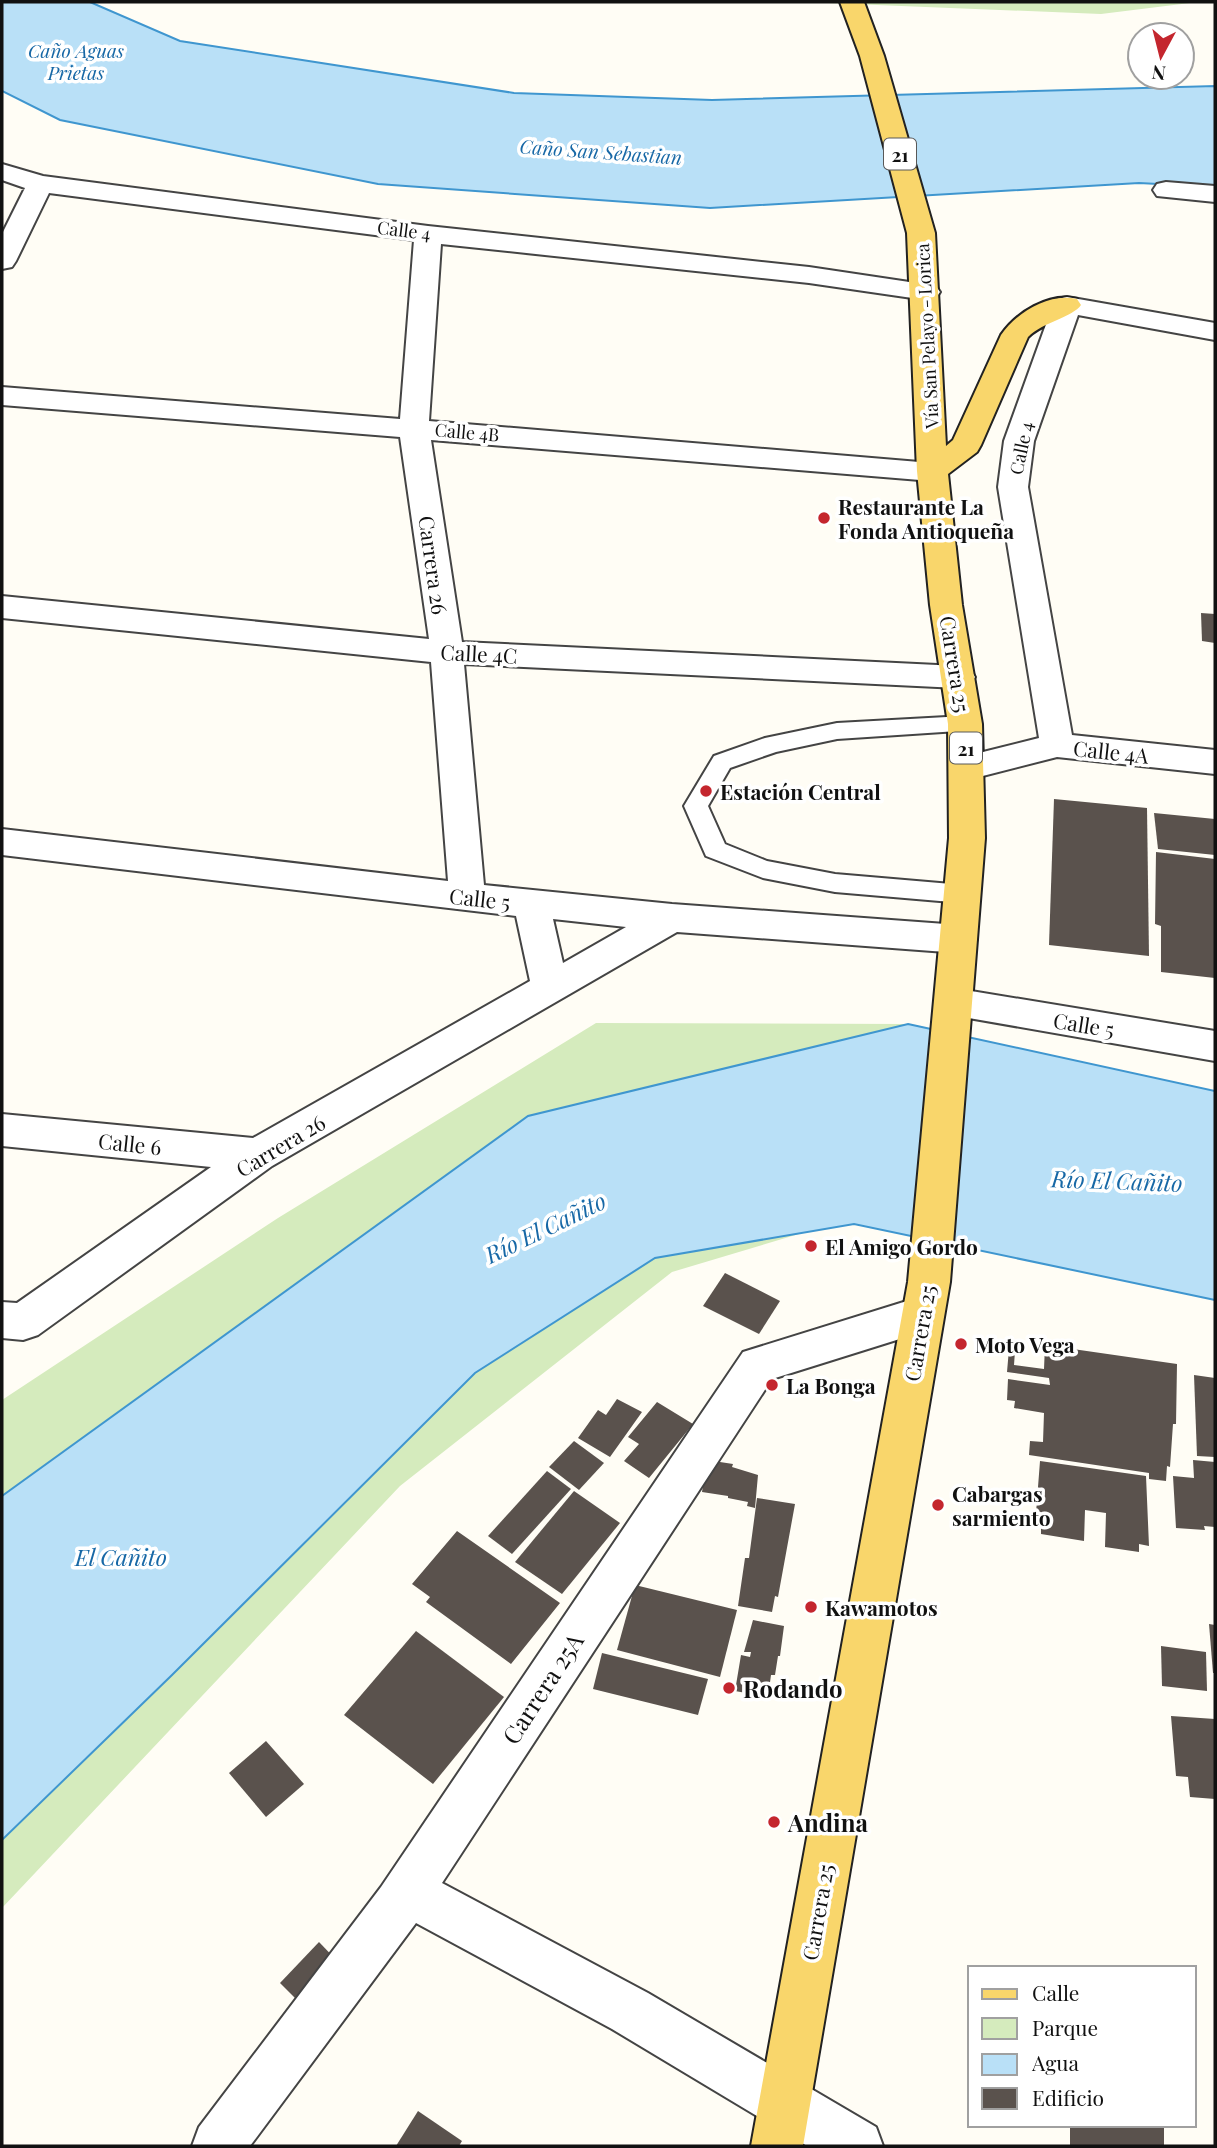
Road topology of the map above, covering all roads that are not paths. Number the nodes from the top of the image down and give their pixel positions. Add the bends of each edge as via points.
1 (852, 2) edge
2 (2, 172) edge
3 (40, 184) junction
4 (1166, 190) dead end
5 (1215, 194) edge
6 (428, 234) junction
7 (2, 261) edge
8 (926, 292) junction
9 (1067, 305) junction
10 (1215, 331) edge
11 (2, 396) edge
12 (414, 428) junction
13 (932, 471) junction
14 (2, 607) edge
15 (447, 652) junction
16 (958, 677) junction
17 (965, 724) junction
18 (1057, 745) junction
19 (1215, 762) edge
20 (967, 768) junction
21 (2, 842) edge
22 (963, 894) junction
23 (467, 897) junction
24 (531, 903) junction
25 (672, 918) junction
26 (959, 939) junction
27 (550, 987) junction
28 (952, 1015) junction
29 (1215, 1046) edge
30 (2, 1130) edge
31 (258, 1155) junction
32 (926, 1298) junction
33 (12, 1321) edge
34 (408, 1892) junction
35 (781, 2124) edge
36 (218, 2146) edge
37 (857, 2146) edge

1 - 8 main road, Vía San Pelayo - Lorica / 21 via 919,222
2 - 3 street, Calle 4
3 - 6 street, Calle 4
3 - 7 street
4 - 5 street
6 - 8 street, Calle 4
6 - 12 street, Carrera 26
8 - 13 main road, Vía San Pelayo - Lorica / 21
9 - 10 street
9 - 13 main road via 1039,313 1020,328 966,445
9 - 18 street, Calle 4 via 1019,441 1013,487
11 - 12 street, Calle 4B
12 - 13 street, Calle 4B
12 - 15 street, Carrera 26
13 - 16 main road, Carrera 25 / 21
14 - 15 street, Calle 4C
15 - 16 street, Calle 4C
15 - 23 street, Carrera 26
16 - 17 main road, Carrera 25 / 21
17 - 20 main road, Carrera 25 / 21
17 - 22 lane via 837,731 773,744 722,762 696,806 715,850 763,869 835,883
18 - 19 street, Calle 4A
18 - 20 street, Calle 4A
20 - 22 main road, Carrera 25 / 21
21 - 23 street, Calle 5
22 - 26 main road, Carrera 25 / 21
23 - 24 street, Calle 5
24 - 25 street, Calle 5
24 - 27 street
25 - 26 street, Calle 5
25 - 27 street, Carrera 26
26 - 28 main road, Carrera 25 / 21
27 - 31 street, Carrera 26
28 - 29 street, Calle 5
28 - 32 main road, Carrera 25 / 21
30 - 31 street, Calle 6
31 - 33 street, Carrera 26
32 - 34 street, Carrera 25A via 758,1365
32 - 35 main road, Carrera 25 / 21
34 - 35 street via 630,2011
34 - 36 street, Carrera 25A
35 - 37 street

